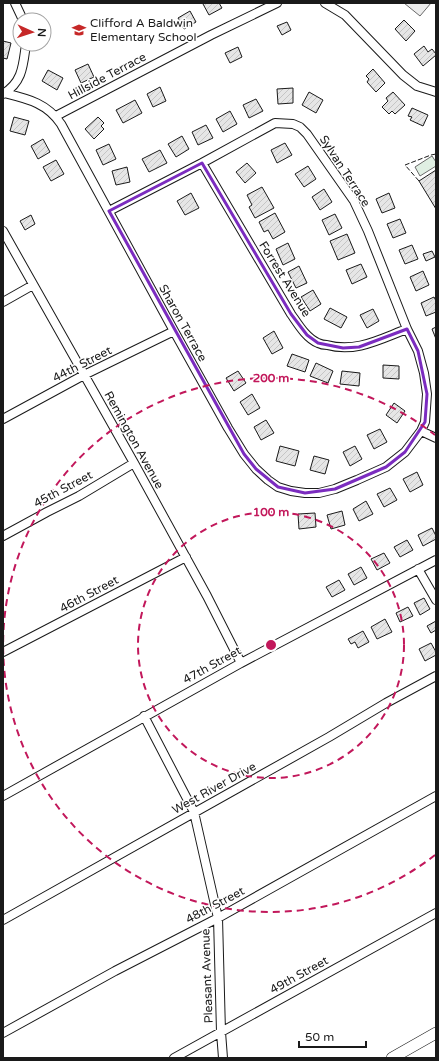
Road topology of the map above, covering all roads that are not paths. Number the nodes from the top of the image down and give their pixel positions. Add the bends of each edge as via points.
1 (14, 3) edge
2 (277, 3) edge
3 (326, 3) edge
4 (19, 12) edge
5 (25, 52) edge
6 (436, 92) edge
7 (4, 93) edge
8 (56, 116) junction
9 (202, 163) junction
10 (109, 211) junction
11 (3, 231) edge
12 (33, 285) junction
13 (3, 302) edge
14 (407, 329) junction
15 (174, 332) junction
16 (84, 375) junction
17 (3, 420) edge
18 (421, 431) junction
19 (436, 438) edge
20 (134, 463) junction
21 (3, 536) edge
22 (186, 557) junction
23 (436, 560) edge
24 (418, 569) junction
25 (436, 600) edge
26 (3, 652) edge
27 (241, 663) junction
28 (436, 676) edge
29 (144, 716) junction
30 (3, 796) edge
31 (436, 796) edge
32 (194, 812) junction
33 (436, 913) edge
34 (218, 918) junction
35 (3, 920) edge
36 (3, 1032) edge
37 (221, 1032) junction
38 (436, 1033) edge
39 (174, 1058) edge
40 (223, 1058) edge
41 (392, 1058) edge

1 - 4 street
2 - 8 street, Hillside Terrace
3 - 6 street via 344,15 403,75 417,86
5 - 7 street, Sharon Terrace via 23,68 16,84
7 - 8 street, Sharon Terrace via 30,99
8 - 10 street, Sharon Terrace
9 - 10 street, Sylvan Terrace
9 - 14 street, Forrest Avenue via 291,314 307,335 318,343 343,348 359,347
9 - 14 street, Sylvan Terrace via 275,123 300,127 354,201
10 - 15 street, Sharon Terrace
11 - 12 street, Remington Avenue
12 - 13 street
12 - 16 street, Remington Avenue
14 - 18 street, Sylvan Terrace via 418,351 427,394 425,422
15 - 16 street, 44th Street
15 - 18 street, Sharon Terrace via 244,454 256,469 278,487 305,493 335,489 386,466 405,452
16 - 17 street, 44th Street
16 - 20 street, Remington Avenue
18 - 19 street
20 - 21 street, 45th Street via 79,496
20 - 22 street, Remington Avenue
22 - 26 street, 46th Street
22 - 27 street, Remington Avenue
23 - 24 street, 47th Street
24 - 25 street
24 - 27 street, 47th Street
27 - 29 street, 47th Street
28 - 32 street, West River Drive
29 - 30 street, 47th Street
29 - 32 street, Pleasant Avenue
31 - 34 street, 48th Street
32 - 34 street, Pleasant Avenue
32 - 35 street, West River Drive
33 - 37 street, 49th Street
34 - 36 street, 48th Street
34 - 37 street, Pleasant Avenue
37 - 39 street, 49th Street
37 - 40 street, Pleasant Avenue
38 - 41 main road

